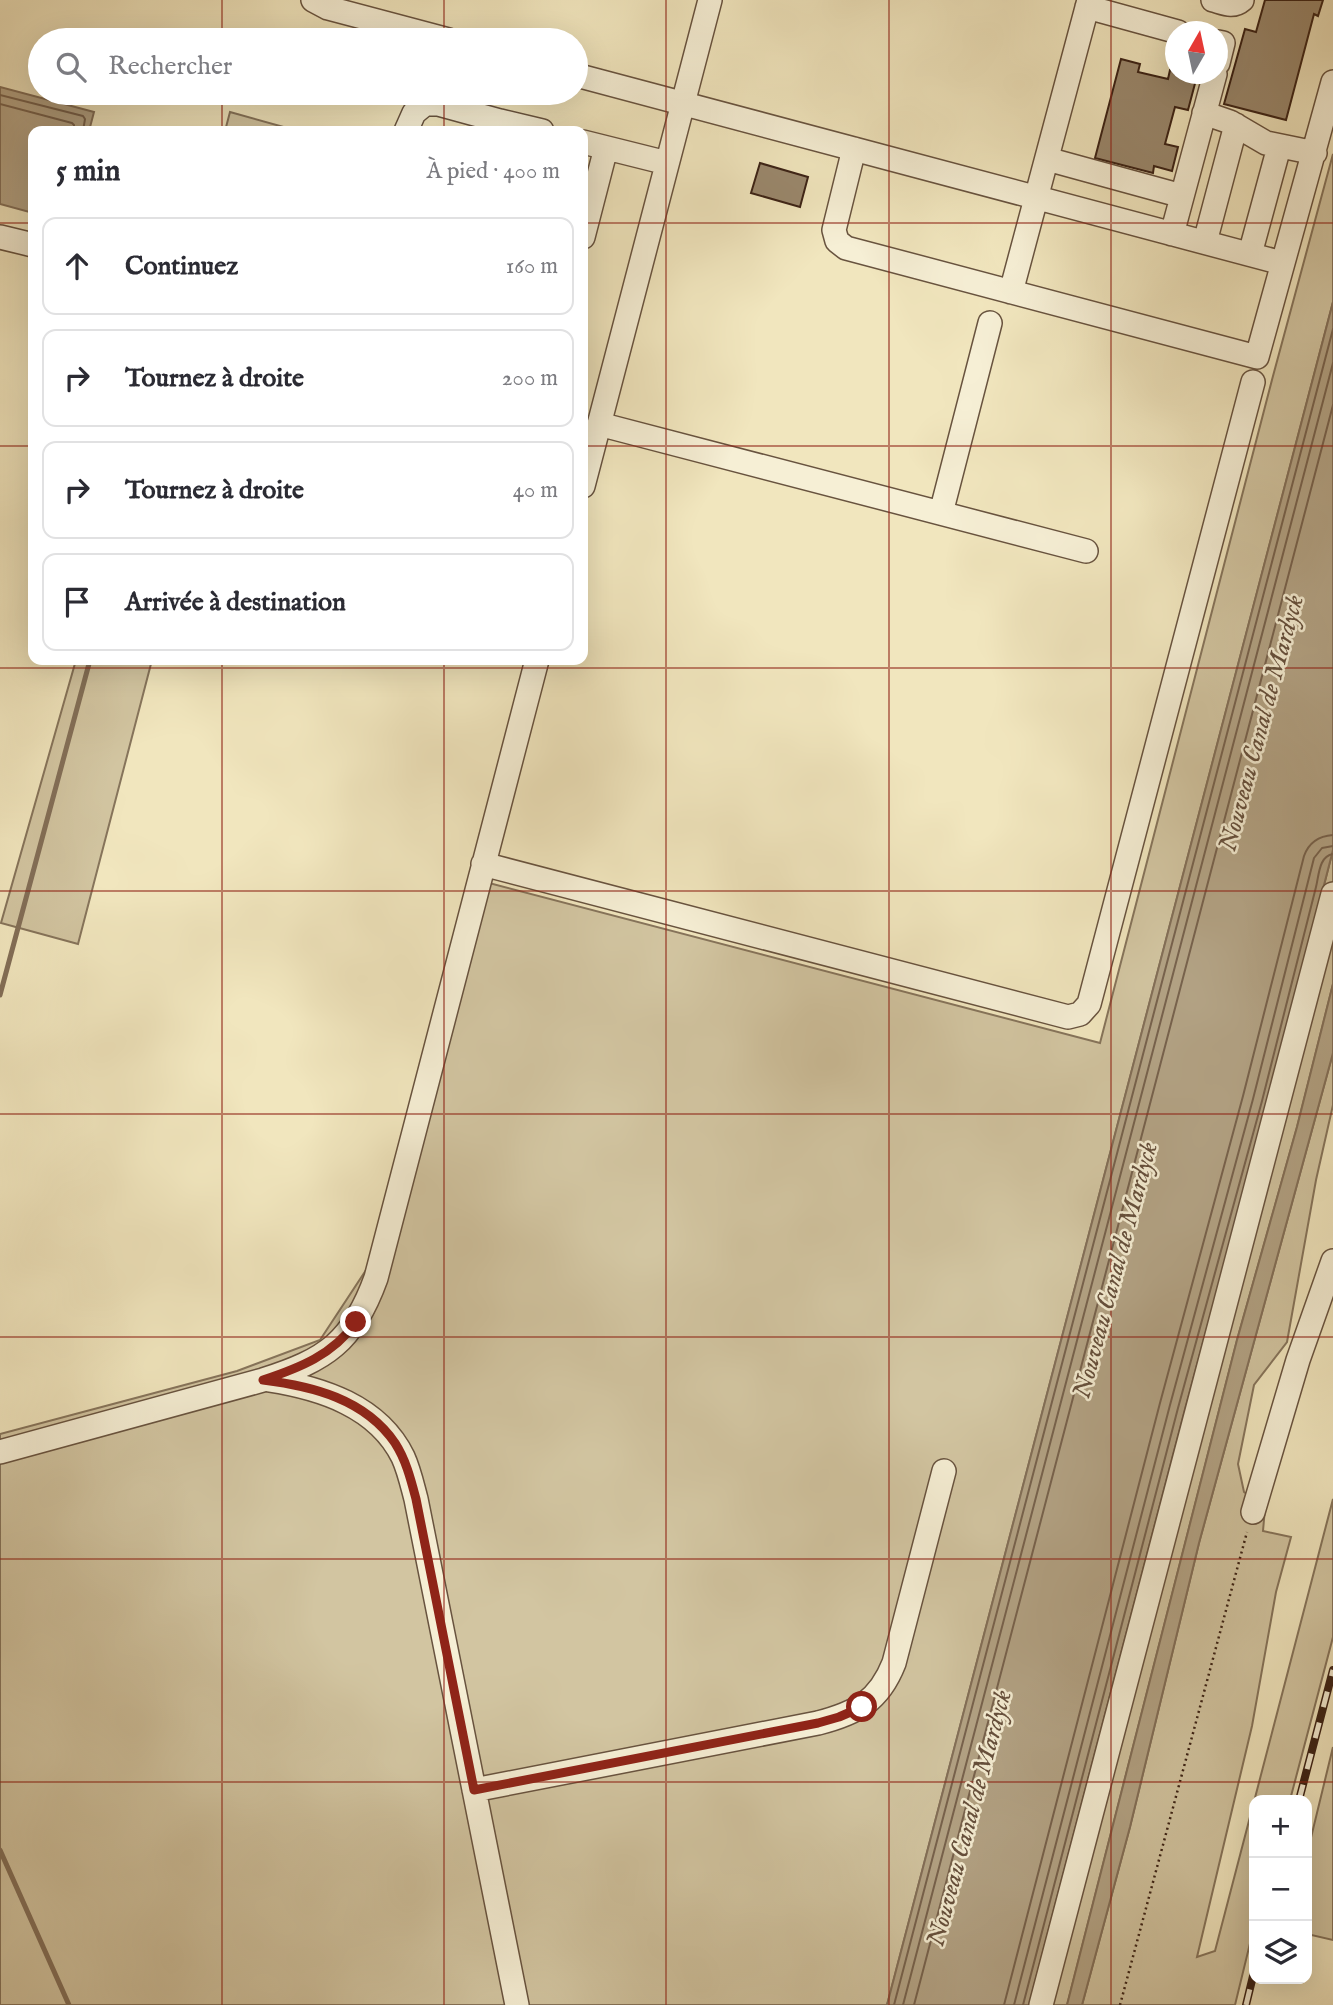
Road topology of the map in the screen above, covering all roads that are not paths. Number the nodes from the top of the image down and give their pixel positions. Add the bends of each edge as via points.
1 (313, 0) edge
2 (710, 0) edge
3 (1213, 0) edge
4 (1242, 0) edge
5 (1088, 4) edge
6 (404, 28) edge
7 (1165, 28) edge
8 (588, 78) edge
9 (1333, 82) edge
10 (1212, 84) edge
11 (682, 103) junction
12 (424, 105) edge
13 (441, 105) edge
14 (1204, 113) junction
15 (1236, 125) junction
16 (408, 126) edge
17 (499, 126) edge
18 (588, 143) edge
19 (1279, 147) junction
20 (606, 148) junction
21 (854, 149) junction
22 (1315, 153) junction
23 (1046, 159) junction
24 (667, 163) junction
25 (1182, 196) junction
26 (1036, 197) junction
27 (588, 218) edge
28 (1172, 234) junction
29 (0, 237) edge
30 (1205, 242) junction
31 (28, 244) edge
32 (1250, 254) junction
33 (1282, 263) junction
34 (1011, 292) junction
35 (990, 323) dead end
36 (1253, 382) dead end
37 (599, 424) junction
38 (588, 467) edge
39 (941, 513) junction
40 (1086, 551) dead end
41 (536, 665) edge
42 (481, 872) junction
43 (1333, 894) edge
44 (1333, 1261) edge
45 (263, 1380) junction
46 (0, 1452) edge
47 (944, 1471) dead end
48 (1253, 1512) road end
49 (474, 1790) junction
50 (517, 2005) edge
51 (1041, 2005) edge

1 - 6 street
2 - 11 street
3 - 4 street via 1231,5
5 - 7 street
5 - 23 street
8 - 11 street
9 - 22 street
10 - 14 street
11 - 21 street
11 - 24 street
12 - 16 street
13 - 17 street
14 - 15 street
14 - 25 street
15 - 19 street
15 - 30 street
18 - 20 street
19 - 22 street
19 - 32 street
20 - 24 street
20 - 27 street
21 - 26 street
21 - 34 street via 834,230 841,245
22 - 33 street
23 - 25 street
23 - 26 street
24 - 37 street
25 - 28 street
26 - 28 street
26 - 34 street
28 - 30 street
29 - 31 street
30 - 32 street
32 - 33 street
33 - 34 street via 1257,356
35 - 39 street
36 - 42 street via 1089,1004 1080,1014 1068,1017
37 - 38 street
37 - 39 street
39 - 40 street
41 - 42 street
42 - 45 street via 369,1296 349,1331 331,1349 308,1364
43 - 51 street
44 - 48 street
45 - 46 street
45 - 49 street via 314,1388 341,1399 377,1423 402,1456 416,1499
47 - 49 street via 894,1663 884,1684 862,1707 818,1723
49 - 50 street

